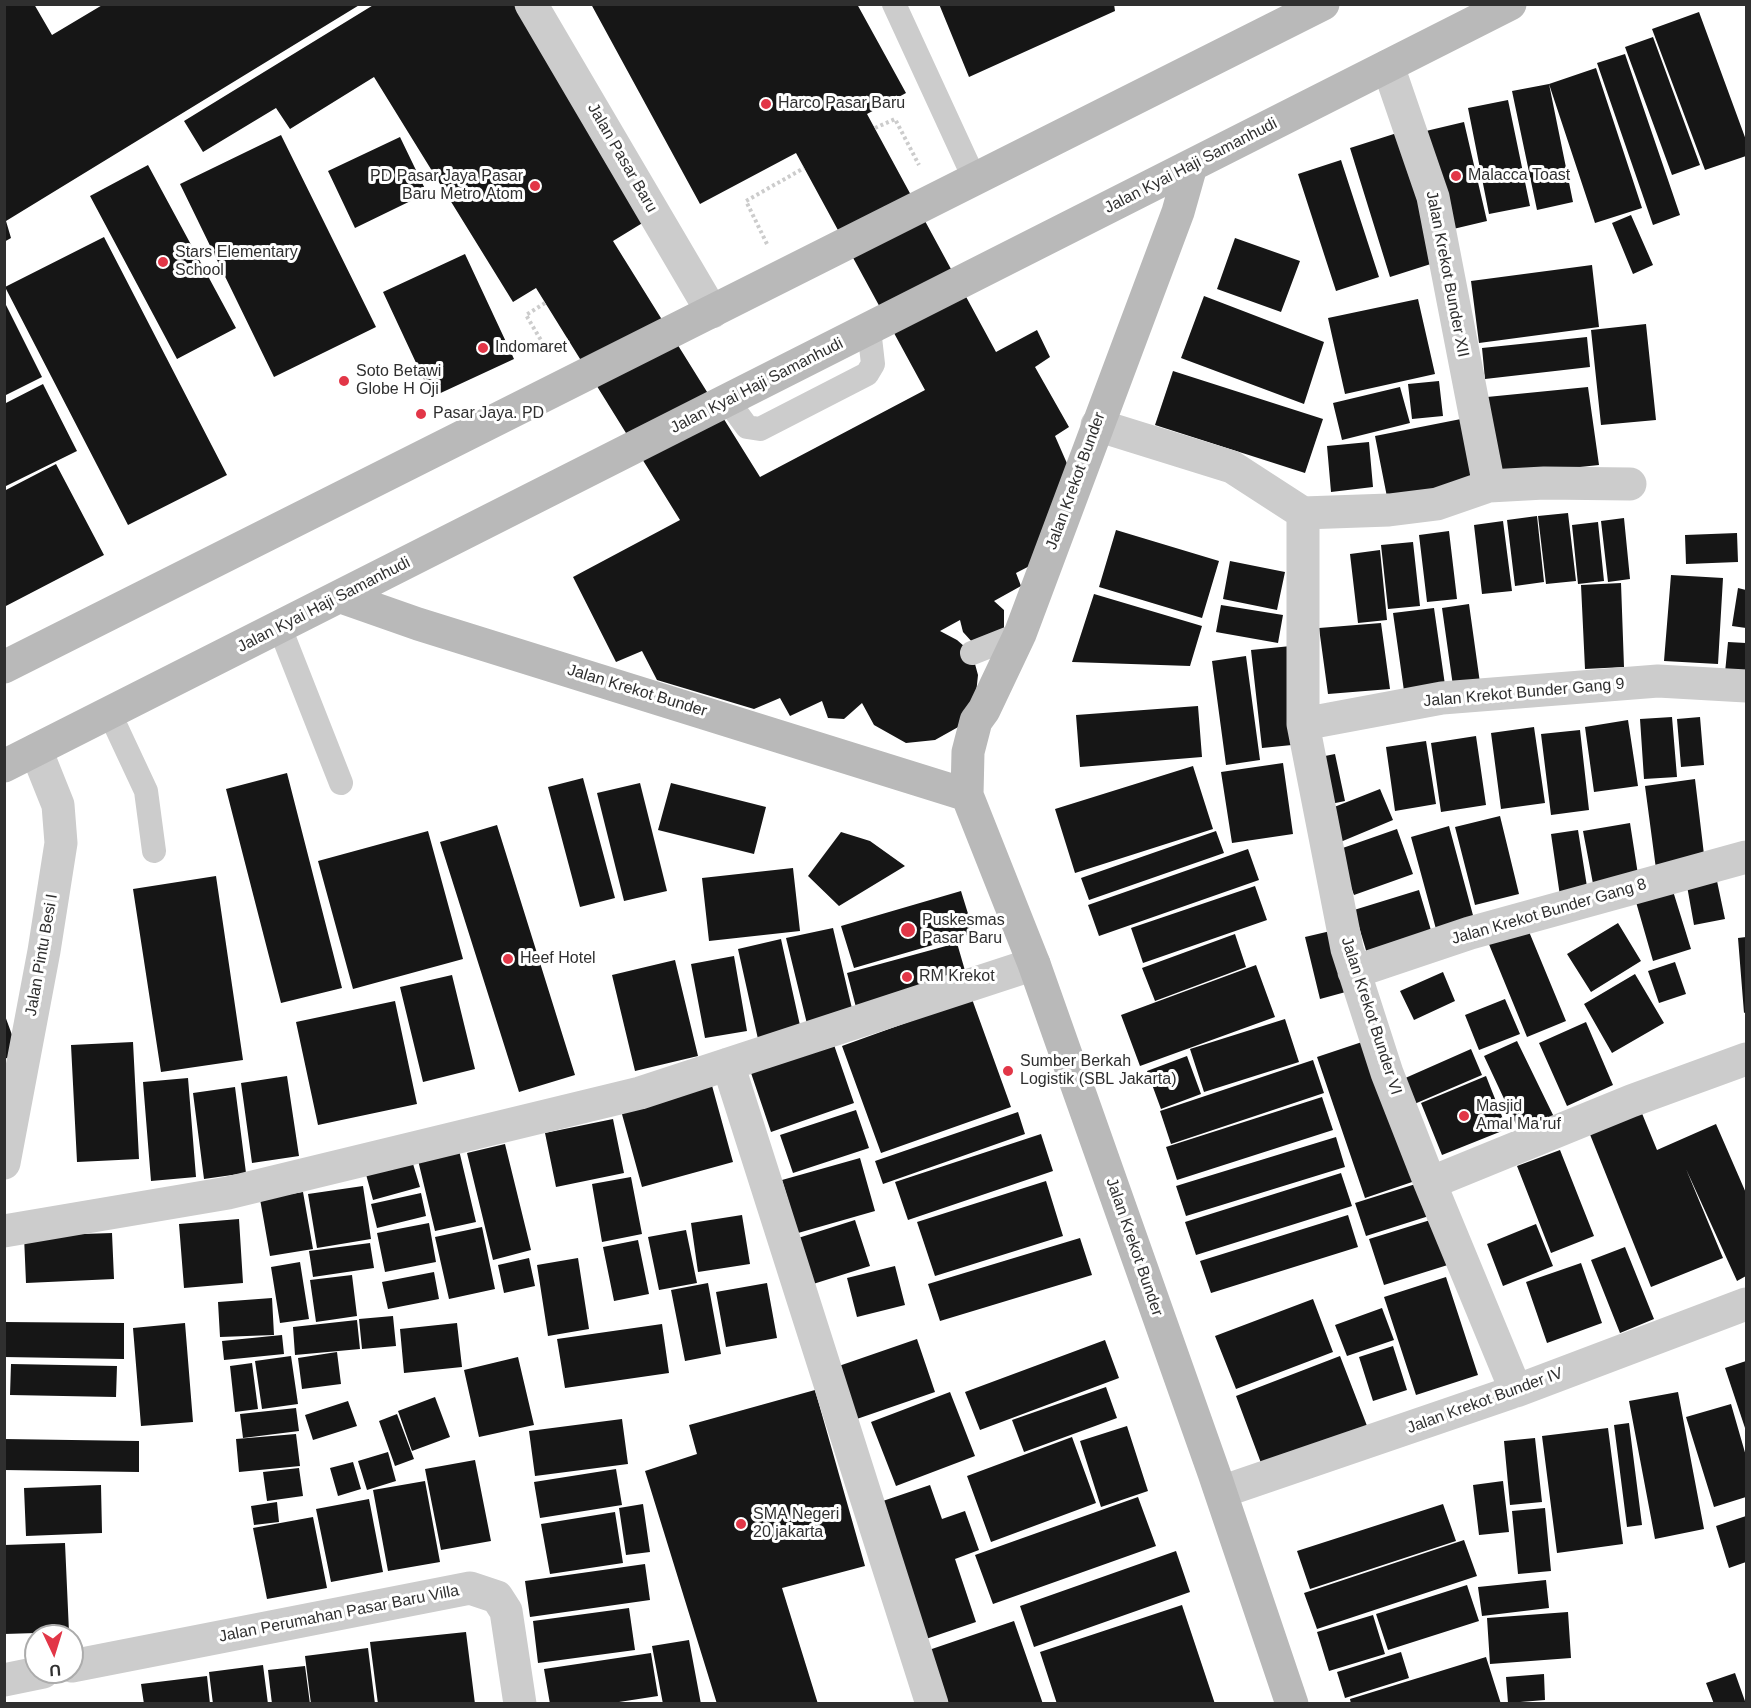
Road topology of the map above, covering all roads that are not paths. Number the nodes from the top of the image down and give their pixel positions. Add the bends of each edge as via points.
1 (531, 4) edge
2 (894, 4) edge
3 (1323, 4) edge
4 (1510, 4) edge
5 (1388, 66) junction
6 (1191, 166) junction
7 (975, 180) junction
8 (712, 312) junction
9 (1097, 425) junction
10 (1630, 484) dead end
11 (1489, 486) junction
12 (1303, 513) junction
13 (341, 597) junction
14 (280, 628) junction
15 (1020, 634) junction
16 (972, 653) dead end
17 (4, 667) edge
18 (1746, 686) edge
19 (110, 714) junction
20 (1303, 724) junction
21 (36, 750) junction
22 (4, 766) edge
23 (341, 783) dead end
24 (967, 795) junction
25 (154, 851) dead end
26 (1746, 857) edge
27 (1034, 964) junction
28 (1354, 972) junction
29 (1746, 1059) edge
30 (729, 1064) junction
31 (4, 1163) edge
32 (1430, 1183) junction
33 (4, 1230) edge
34 (1746, 1304) edge
35 (1516, 1391) junction
36 (1221, 1492) junction
37 (84, 1664) edge
38 (24, 1676) edge
39 (4, 1680) edge
40 (520, 1704) edge
41 (932, 1704) edge
42 (1292, 1704) edge

1 - 8 street, Jalan Pasar Baru
2 - 7 lane
3 - 7 main road
4 - 5 main road, Jalan Kyai Haji Samanhudi
5 - 6 main road, Jalan Kyai Haji Samanhudi
5 - 11 street, Jalan Krekot Bunder XII via 1433,197
6 - 9 main road, Jalan Krekot Bunder via 1178,212
6 - 13 main road, Jalan Kyai Haji Samanhudi
7 - 8 main road
8 - 17 main road
9 - 12 street via 1232,467
9 - 15 main road, Jalan Krekot Bunder
10 - 11 street
11 - 12 street via 1437,504
12 - 20 street, Jalan Krekot Bunder VI
13 - 14 main road, Jalan Kyai Haji Samanhudi
13 - 24 main road, Jalan Krekot Bunder
14 - 19 main road, Jalan Kyai Haji Samanhudi
14 - 23 lane
15 - 16 lane
15 - 24 main road, Jalan Krekot Bunder via 976,721 968,752
18 - 20 street, Jalan Krekot Bunder Gang 9 via 1658,681 1442,698
19 - 21 main road, Jalan Kyai Haji Samanhudi
19 - 25 lane via 146,791
20 - 28 street, Jalan Krekot Bunder VI
21 - 22 main road, Jalan Kyai Haji Samanhudi
21 - 31 street, Jalan Pintu Besi I via 58,805 61,843
24 - 27 main road, Jalan Krekot Bunder
26 - 28 street, Jalan Krekot Bunder Gang 8 via 1470,933
27 - 30 street
27 - 36 main road, Jalan Krekot Bunder
28 - 32 street, Jalan Krekot Bunder VI via 1387,1073
29 - 32 street
30 - 33 street via 640,1093 228,1193
30 - 41 street
32 - 35 street, Jalan Krekot Bunder VI
34 - 35 street, Jalan Krekot Bunder IV
35 - 36 street, Jalan Krekot Bunder IV
36 - 42 main road, Jalan Krekot Bunder
37 - 40 street, Jalan Perumahan Pasar Baru Villa via 470,1588 497,1597 506,1611
38 - 39 street

